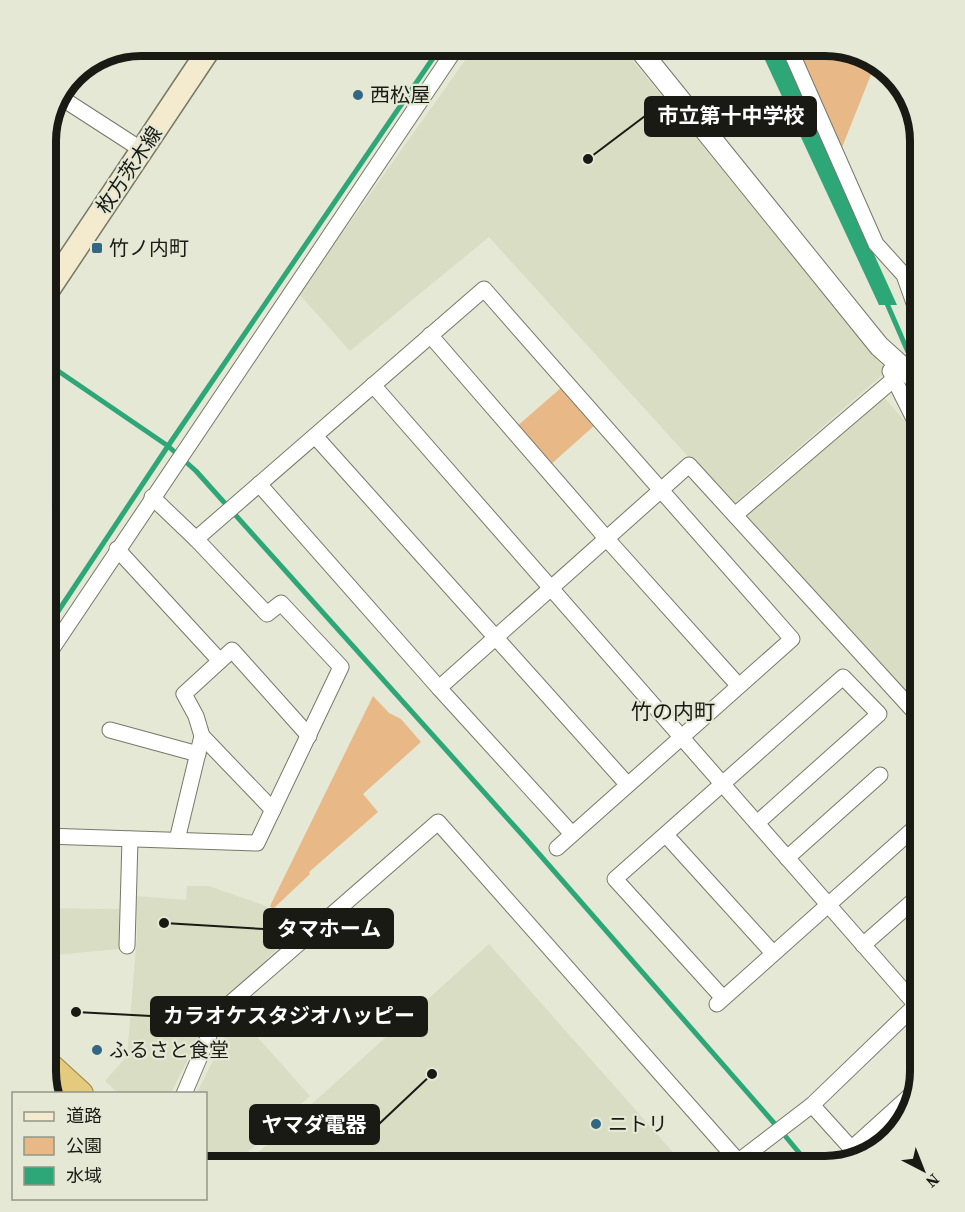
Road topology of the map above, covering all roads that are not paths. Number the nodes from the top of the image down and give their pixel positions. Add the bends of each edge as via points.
1 (205, 56) edge
2 (451, 56) edge
3 (645, 56) edge
4 (793, 56) edge
5 (66, 101) edge
6 (142, 150) junction
7 (56, 279) edge
8 (910, 292) edge
9 (430, 335) junction
10 (879, 346) junction
11 (910, 374) edge
12 (894, 379) junction
13 (373, 385) junction
14 (910, 411) edge
15 (315, 436) junction
16 (260, 484) junction
17 (662, 489) junction
18 (152, 497) junction
19 (735, 515) junction
20 (606, 538) junction
21 (196, 539) junction
22 (117, 549) junction
23 (551, 587) junction
24 (495, 638) junction
25 (56, 642) edge
26 (220, 661) junction
27 (738, 685) junction
28 (439, 688) junction
29 (910, 707) edge
30 (110, 730) dead end
31 (682, 734) junction
32 (202, 736) junction
33 (309, 736) junction
34 (198, 754) junction
35 (880, 775) dead end
36 (627, 784) junction
37 (724, 784) junction
38 (273, 810) junction
39 (757, 822) junction
40 (910, 832) edge
41 (572, 834) junction
42 (666, 835) junction
43 (56, 836) edge
44 (130, 839) junction
45 (177, 840) junction
46 (557, 848) dead end
47 (787, 858) junction
48 (826, 904) junction
49 (910, 904) edge
50 (863, 945) junction
51 (127, 946) dead end
52 (772, 953) junction
53 (910, 995) edge
54 (910, 1011) edge
55 (56, 1072) edge
56 (78, 1092) edge
57 (185, 1092) edge
58 (903, 1103) edge
59 (812, 1105) junction
60 (859, 1149) edge
61 (853, 1151) edge
62 (728, 1156) edge
63 (745, 1156) edge

1 - 6 main road, 枚方茨木線
2 - 18 street
3 - 10 street
4 - 8 street via 876,244 904,275
5 - 6 street
6 - 7 main road, 枚方茨木線
9 - 13 street
9 - 17 street via 484,289
9 - 20 street
10 - 11 street
10 - 12 street
12 - 14 street
12 - 19 street
13 - 15 street
13 - 23 street
15 - 16 street
15 - 24 street
16 - 21 street
16 - 28 street
17 - 19 street via 689,465
17 - 20 street
17 - 27 street via 792,639
18 - 21 street
18 - 22 street
19 - 29 street
20 - 23 street
20 - 27 street
21 - 33 street via 267,614 281,603 340,667
22 - 25 street
22 - 26 street
23 - 24 street
23 - 31 street
24 - 28 street
24 - 36 street
26 - 32 street via 184,694
26 - 33 street via 232,650
27 - 31 street
28 - 41 street
30 - 34 street
31 - 36 street
31 - 37 street
32 - 34 street
32 - 38 street
33 - 38 street
34 - 45 street
35 - 47 street
36 - 41 street
37 - 39 street
37 - 39 street via 843,677 879,714
37 - 42 street
38 - 45 street via 257,843
39 - 47 street
40 - 48 street
41 - 46 street
42 - 52 street
42 - 52 street via 615,879 720,1001
43 - 44 street
44 - 45 street
44 - 51 street
47 - 48 street
48 - 50 street
48 - 52 street
49 - 50 street
50 - 53 street
54 - 59 street
55 - 56 highway
57 - 62 street via 218,1014 438,822
58 - 60 street
59 - 61 street
59 - 63 street

